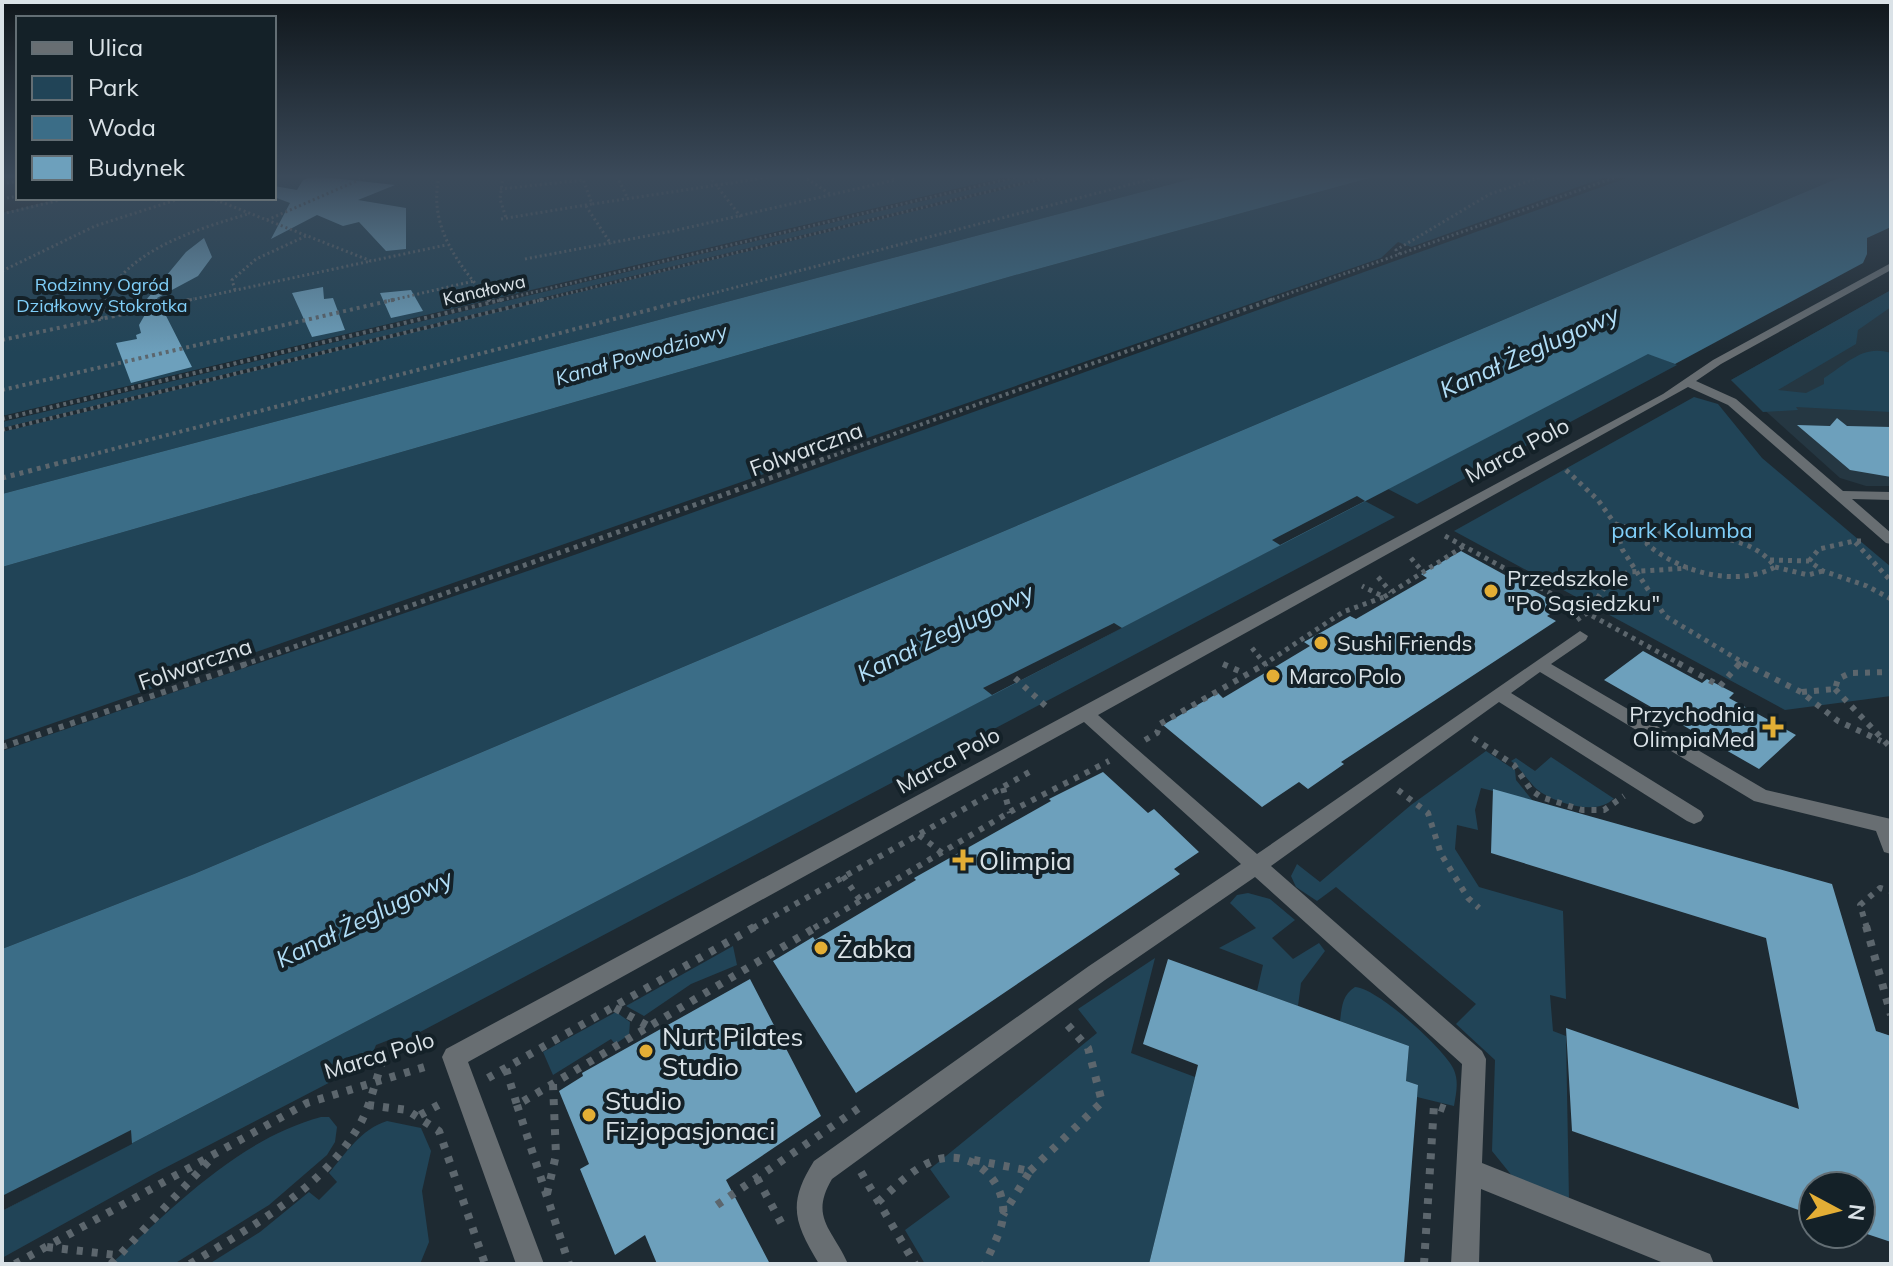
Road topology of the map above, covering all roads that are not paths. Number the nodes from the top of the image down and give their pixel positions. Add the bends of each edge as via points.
1 (1891, 266) edge
2 (1690, 383) junction
3 (1838, 495) junction
4 (1891, 496) edge
5 (1891, 540) edge
6 (1580, 636) dead end
7 (1540, 665) junction
8 (1499, 694) junction
9 (1085, 713) junction
10 (1694, 816) dead end
11 (1887, 826) edge
12 (1891, 846) edge
13 (1256, 865) junction
14 (1469, 1171) junction
15 (530, 1264) edge
16 (834, 1264) edge
17 (1465, 1264) edge
18 (1700, 1264) edge

1 - 2 street, Marca Polo via 1717,362
2 - 3 street via 1732,402
2 - 9 street, Marca Polo
3 - 4 street
3 - 5 street
6 - 7 street
7 - 8 street
7 - 11 street via 1761,796
8 - 10 street
8 - 13 street
9 - 13 street
9 - 15 street, Marca Polo via 454,1057
11 - 12 street
13 - 14 street via 1474,1059
13 - 16 street via 823,1170 808,1192 808,1221
14 - 17 street
14 - 18 street

